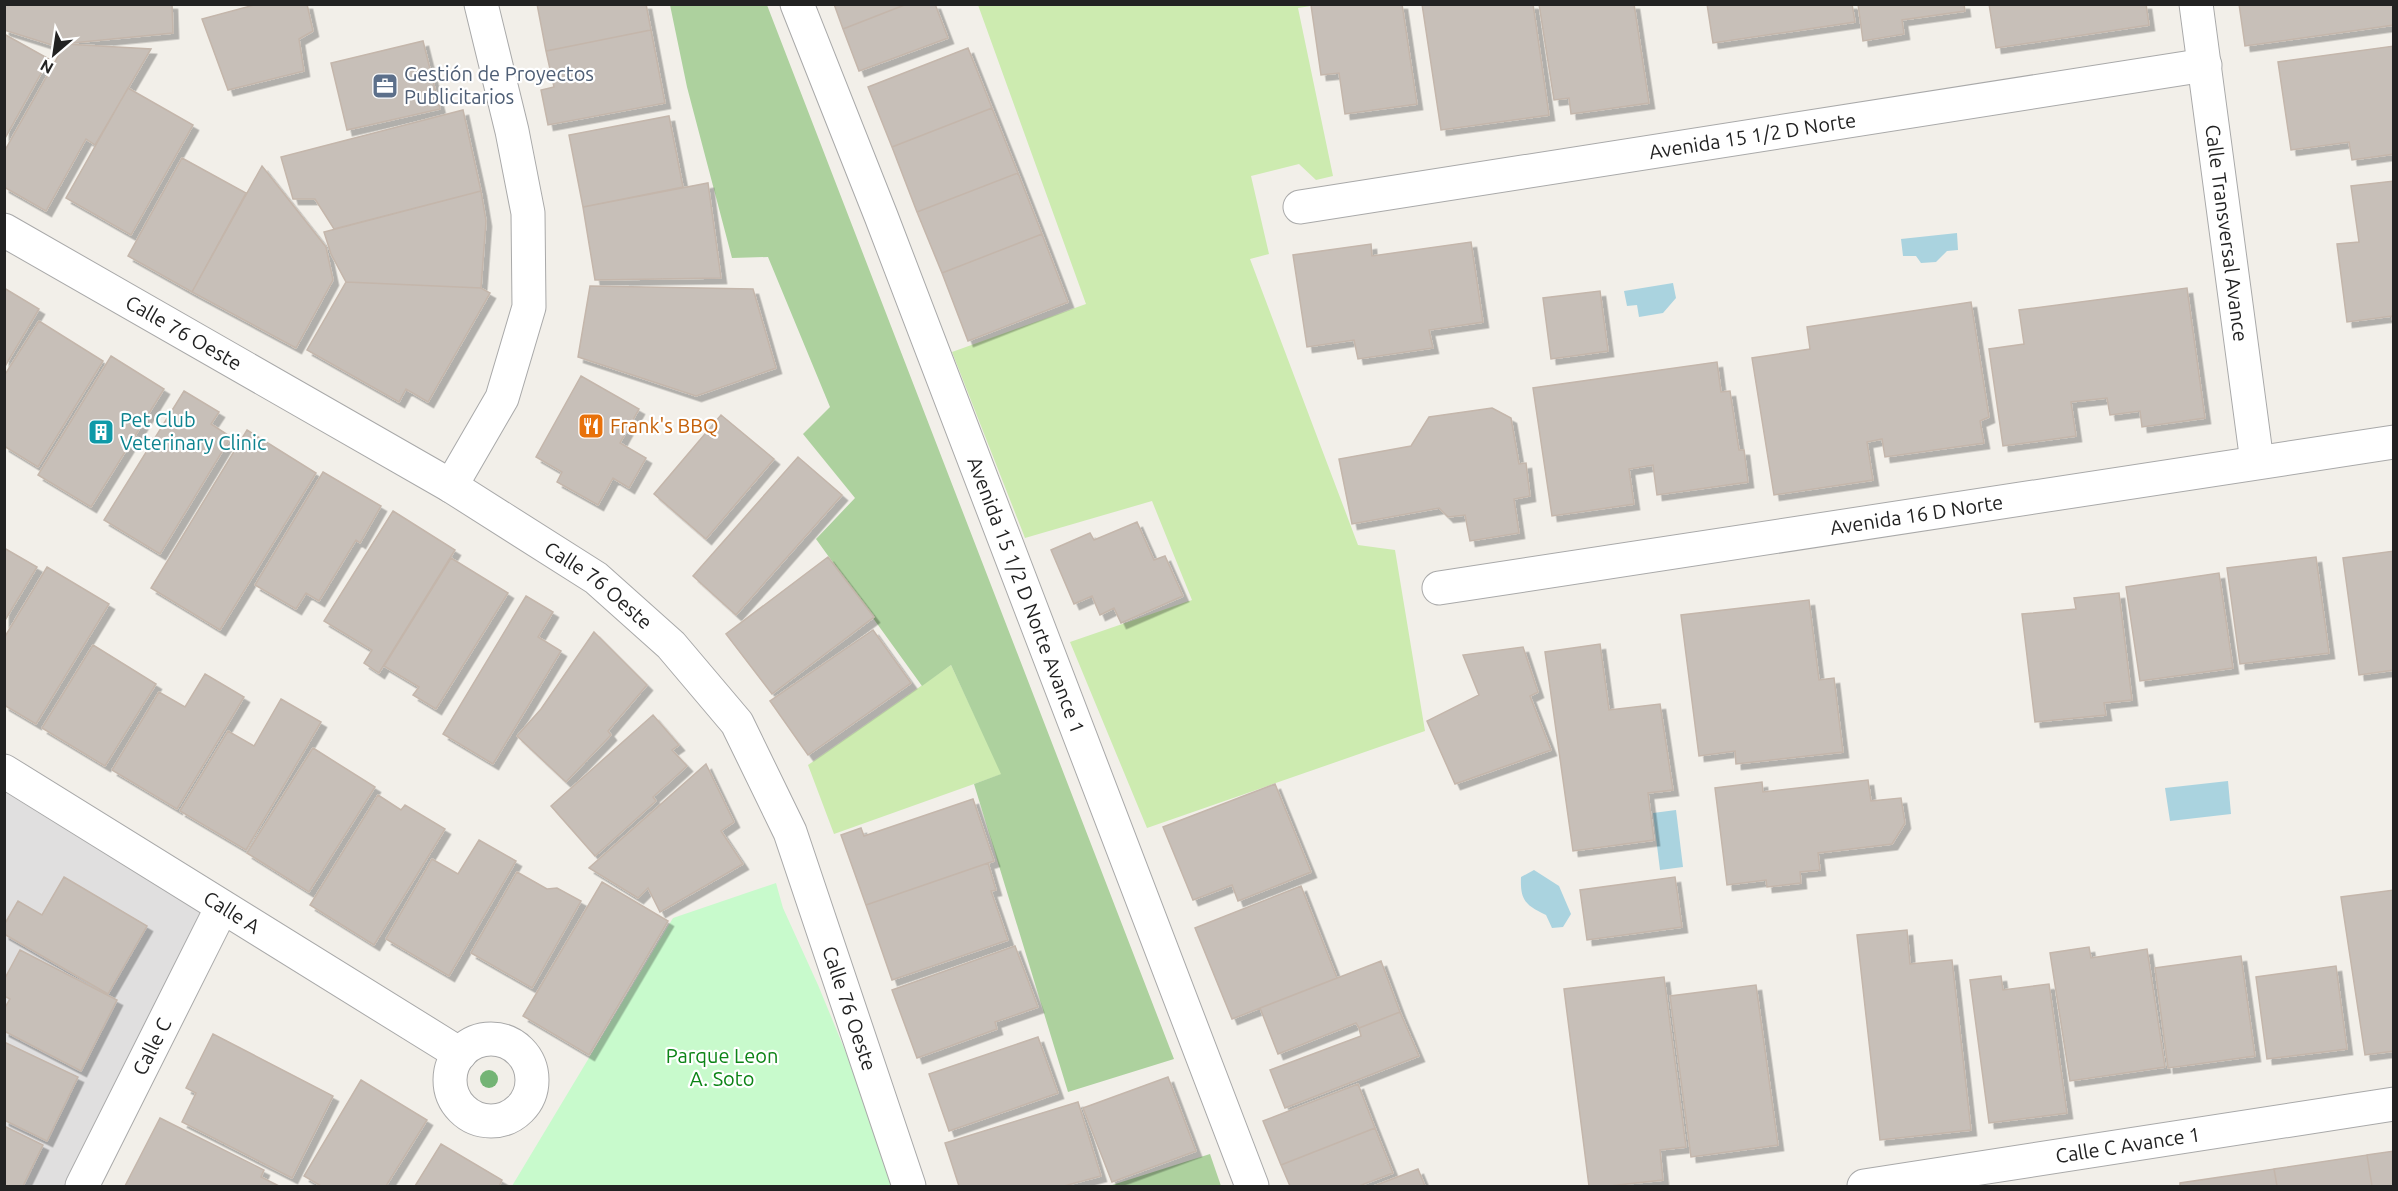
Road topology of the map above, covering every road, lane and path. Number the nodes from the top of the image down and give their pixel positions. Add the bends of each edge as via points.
1 (481, 4) edge
2 (797, 4) edge
3 (2196, 4) edge
4 (2205, 65) junction
5 (1300, 207) dead end
6 (4, 230) edge
7 (2394, 442) edge
8 (2257, 462) junction
9 (451, 486) junction
10 (1439, 588) dead end
11 (4, 771) edge
12 (222, 906) junction
13 (460, 1054) dead end
14 (2394, 1104) edge
15 (82, 1186) edge
16 (909, 1186) edge
17 (1252, 1186) edge
18 (1864, 1186) edge

1 - 9 street via 528,213 529,307 502,398
2 - 17 street, Avenida 15 1/2 D Norte Avance 1
3 - 4 street, Calle Transversal Avance
4 - 5 street, Avenida 15 1/2 D Norte
4 - 8 street, Calle Transversal Avance
6 - 9 street, Calle 76 Oeste
7 - 8 street, Avenida 16 D Norte
8 - 10 street, Avenida 16 D Norte
9 - 16 street, Calle 76 Oeste via 596,578 671,645 737,723 790,832
11 - 12 street, Calle A
12 - 13 street, Calle A
12 - 15 street, Calle C
14 - 18 street, Calle C Avance 1

